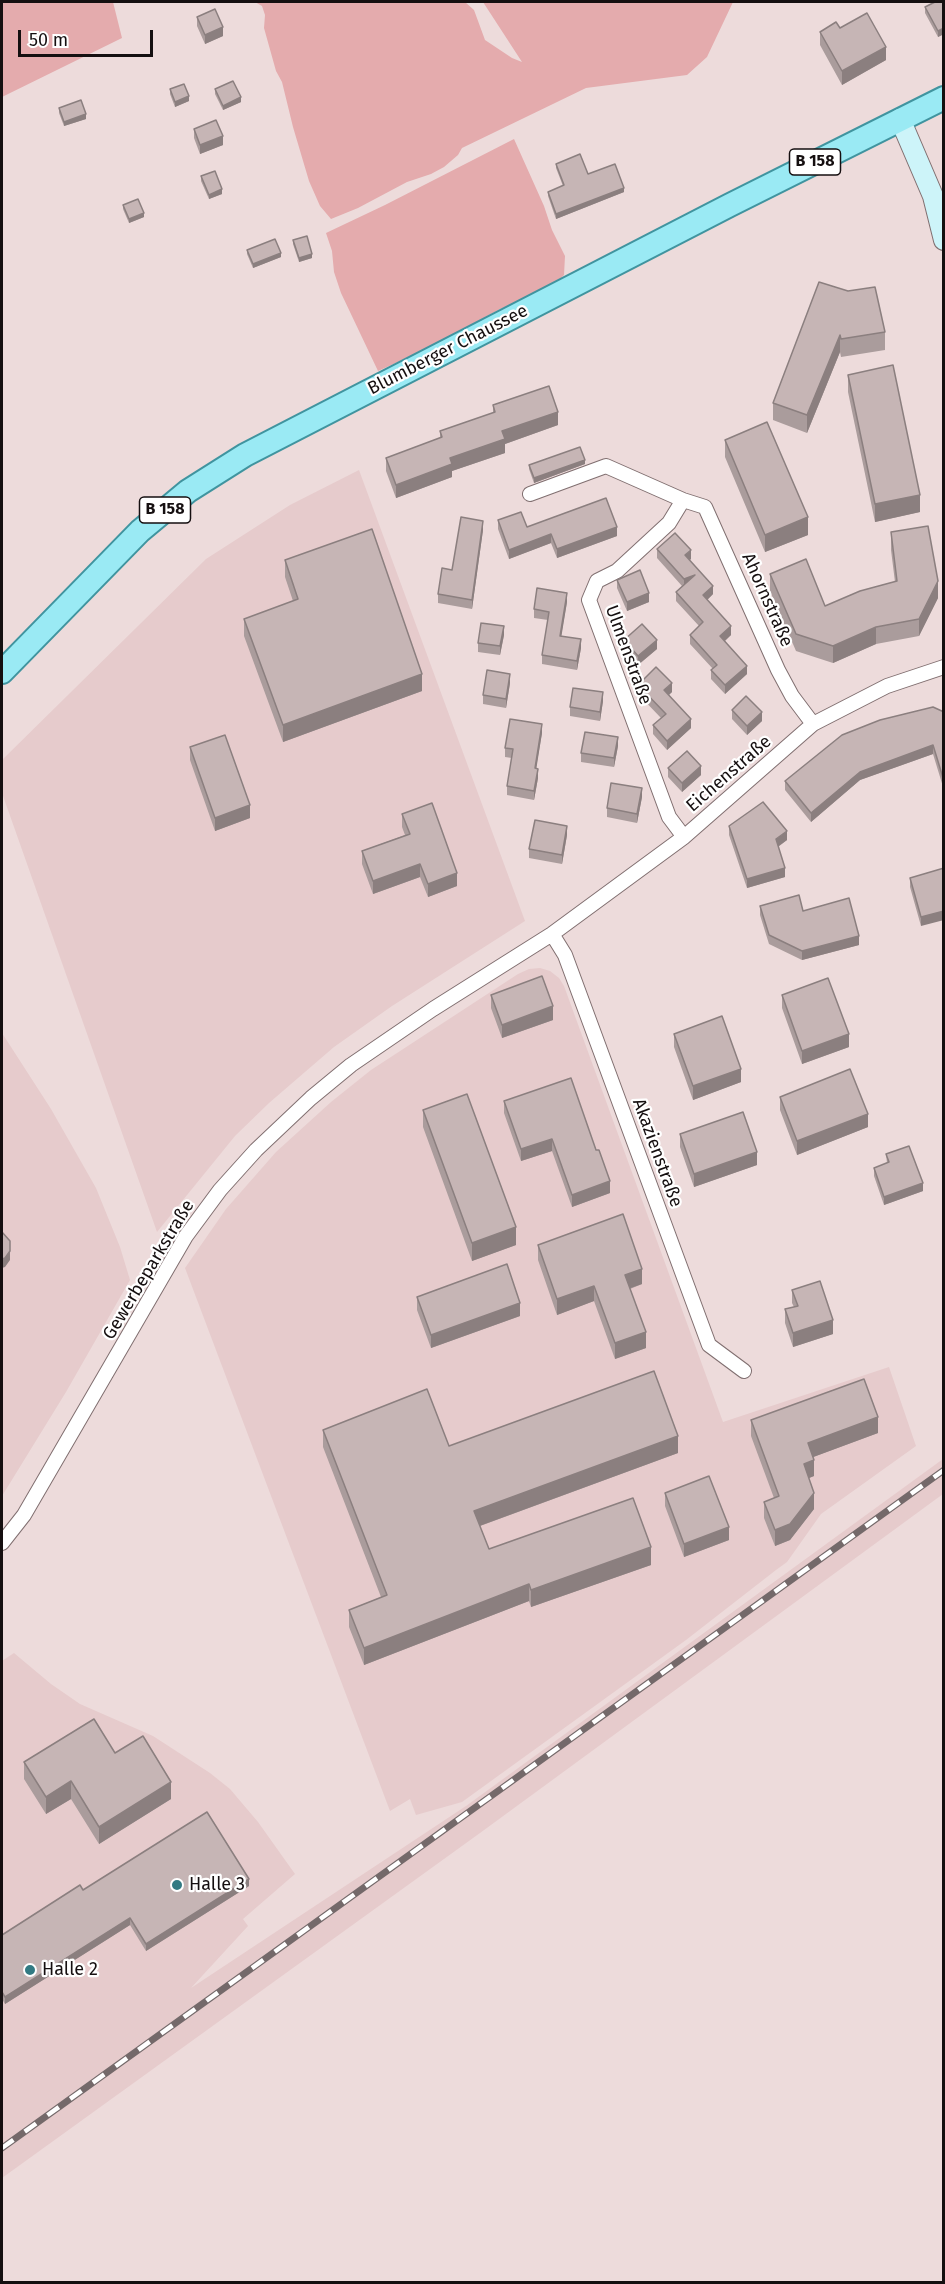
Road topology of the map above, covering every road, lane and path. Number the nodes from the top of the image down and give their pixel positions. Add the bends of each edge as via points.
1 (944, 98) edge
2 (900, 119) junction
3 (944, 240) edge
4 (530, 494) dead end
5 (683, 500) junction
6 (944, 667) edge
7 (2, 672) edge
8 (813, 724) junction
9 (684, 837) junction
10 (552, 934) junction
11 (744, 1371) dead end
12 (2, 1543) edge

1 - 2 main road, Blumberger Chaussee / B 158
2 - 3 main road via 933,196
2 - 7 main road, Blumberger Chaussee / B 158 via 245,454 188,491 140,531
4 - 5 street via 606,466
5 - 8 street, Ahornstraße via 705,507 778,670
5 - 9 street, Ulmenstraße via 669,522 617,571 597,581 589,600 669,817
6 - 8 street, Eichenstraße via 887,686
8 - 9 street, Eichenstraße
9 - 10 street, Eichenstraße
10 - 11 street, Akazienstraße via 565,955 709,1345
10 - 12 street, Gewerbeparkstraße via 351,1065 256,1150 186,1236 24,1515

